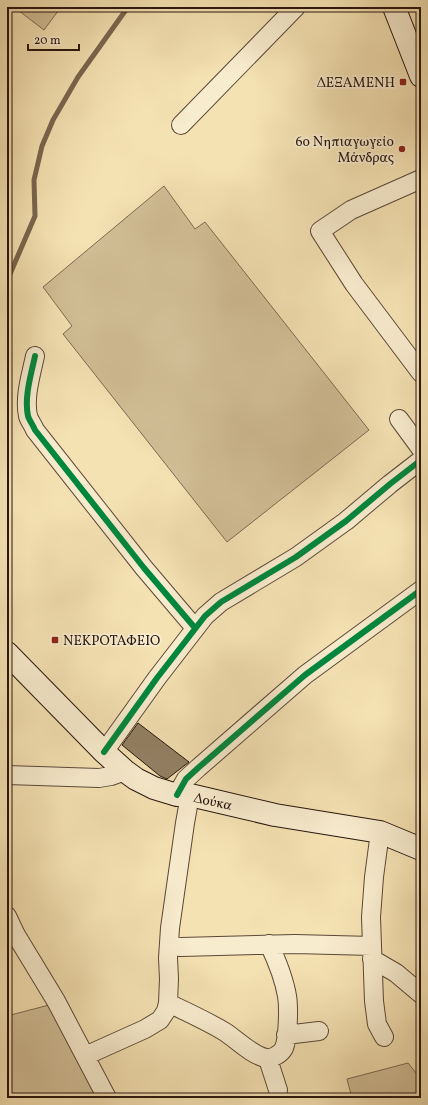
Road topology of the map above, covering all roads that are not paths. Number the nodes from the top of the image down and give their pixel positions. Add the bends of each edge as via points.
1 (296, 7) edge
2 (394, 7) edge
3 (421, 76) edge
4 (181, 125) dead end
5 (421, 179) edge
6 (35, 356) dead end
7 (421, 373) edge
8 (399, 419) dead end
9 (421, 449) edge
10 (421, 460) edge
11 (421, 590) edge
12 (196, 628) junction
13 (7, 652) edge
14 (104, 752) junction
15 (125, 771) junction
16 (7, 775) edge
17 (183, 795) junction
18 (380, 832) junction
19 (421, 849) edge
20 (7, 916) edge
21 (269, 944) junction
22 (169, 946) junction
23 (372, 952) junction
24 (421, 994) edge
25 (168, 1003) junction
26 (319, 1031) dead end
27 (286, 1035) junction
28 (384, 1037) dead end
29 (85, 1056) junction
30 (268, 1059) junction
31 (278, 1090) dead end
32 (107, 1098) edge

1 - 4 street
2 - 3 main road
5 - 7 street via 351,210 320,231 354,284
6 - 12 street via 27,405 28,417 144,568
8 - 9 street
10 - 12 street via 296,557 221,602
11 - 17 street via 305,676 198,768 186,779
12 - 14 street
13 - 14 main road, Δούκα
14 - 15 main road, Δούκα
15 - 16 street via 99,778
15 - 17 main road, Δούκα via 154,788
17 - 18 main road, Δούκα via 275,815
17 - 22 street via 183,836
18 - 19 main road, Δούκα
18 - 23 street via 371,917
20 - 29 street
21 - 22 street
21 - 23 street via 295,944
21 - 27 street via 279,965 287,998
22 - 25 street
23 - 24 street
23 - 28 street via 377,1024
25 - 29 street via 160,1020
25 - 30 street via 208,1022
26 - 27 street
27 - 30 street via 284,1048 278,1055
29 - 32 street
30 - 31 street

